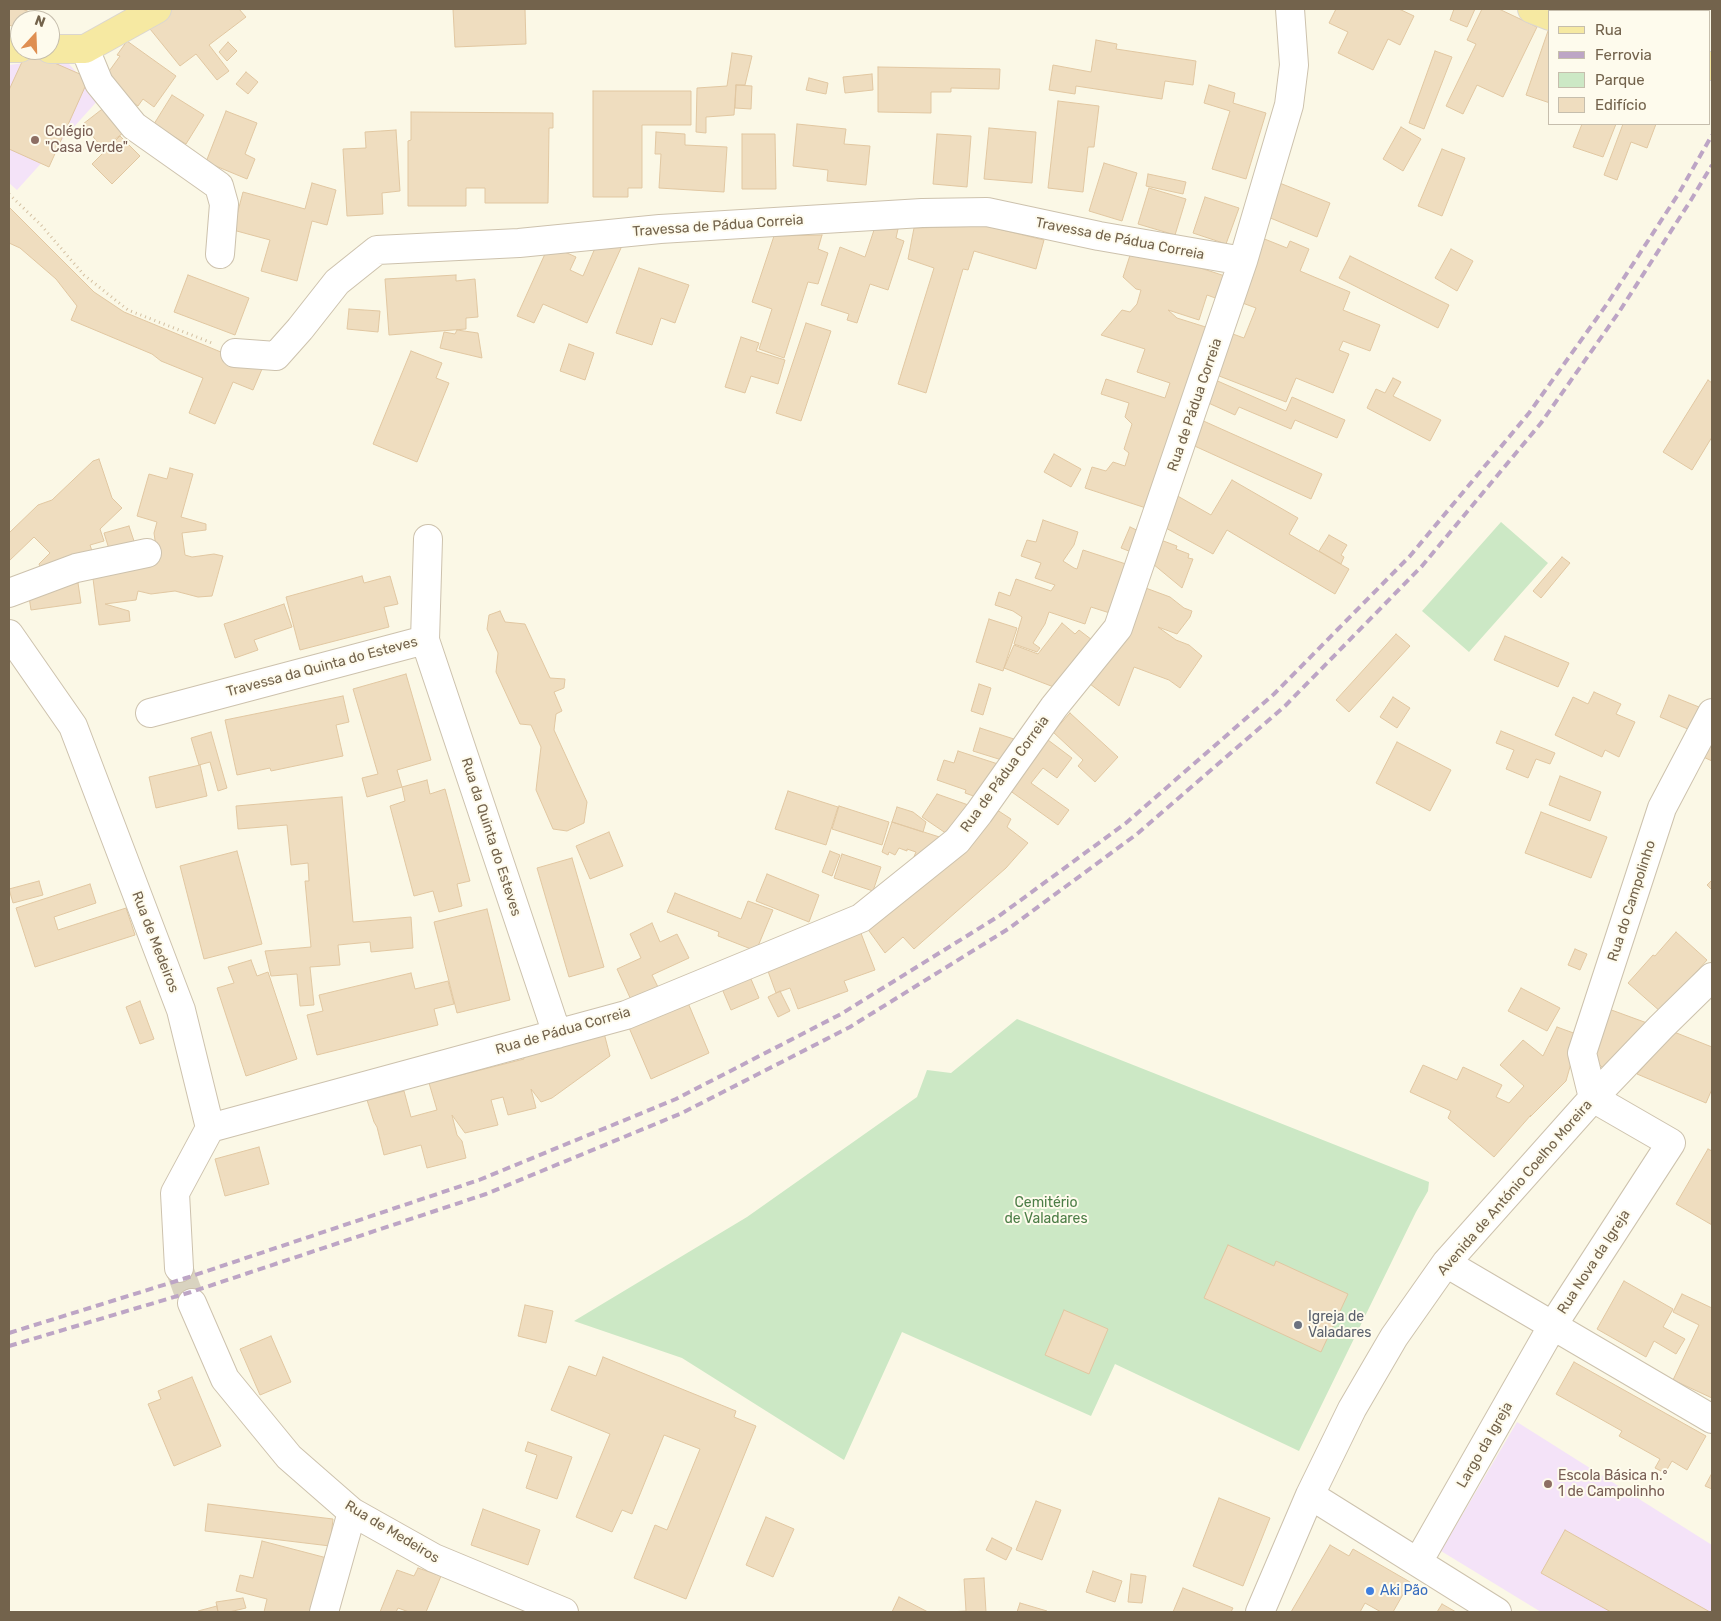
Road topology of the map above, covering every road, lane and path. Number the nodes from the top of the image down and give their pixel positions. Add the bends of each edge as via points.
1 (157, 9) edge
2 (1290, 9) edge
3 (1532, 9) edge
4 (1548, 15) edge
5 (60, 49) edge
6 (85, 49) junction
7 (9, 194) edge
8 (220, 254) dead end
9 (1243, 262) junction
10 (235, 352) joint
11 (428, 538) dead end
12 (147, 553) dead end
13 (9, 593) edge
14 (9, 634) edge
15 (425, 640) junction
16 (1712, 712) edge
17 (150, 713) dead end
18 (1712, 978) edge
19 (557, 1034) junction
20 (1593, 1098) junction
21 (210, 1128) junction
22 (1446, 1263) junction
23 (179, 1268) tunnel mouth
24 (192, 1303) tunnel mouth
25 (1553, 1325) junction
26 (1712, 1419) edge
27 (1310, 1495) junction
28 (352, 1512) junction
29 (1418, 1562) junction
30 (324, 1612) edge
31 (564, 1612) edge
32 (1260, 1612) edge
33 (1497, 1612) edge

1 - 6 main road
2 - 9 street, Rua de Pádua Correia via 1294,65 1289,105
3 - 4 main road
5 - 6 main road
6 - 8 street via 99,83 134,126 219,186 224,204
7 - 10 path via 41,225 84,276 128,310
9 - 10 street, Travessa de Pádua Correia via 987,212 680,228 519,243 377,250 336,282 276,356
9 - 19 street, Rua de Pádua Correia via 1118,628 1054,707 957,840 861,918 626,1015
11 - 15 street, Travessa da Quinta do Esteves
12 - 13 street via 76,568
14 - 21 street, Rua de Medeiros via 73,726 181,1010
15 - 17 street, Travessa da Quinta do Esteves
15 - 19 street, Rua da Quinta do Esteves
16 - 20 street, Rua do Campolinho via 1662,808 1582,1052
18 - 20 street, Avenida de António Coelho Moreira
19 - 21 street, Rua de Pádua Correia
20 - 22 street, Avenida de António Coelho Moreira
20 - 25 street, Rua Nova da Igreja via 1671,1143
21 - 23 street via 175,1192
22 - 25 street
22 - 27 street, Avenida de António Coelho Moreira via 1394,1337 1352,1409
24 - 28 street, Rua de Medeiros via 225,1379 289,1457
25 - 26 street, Rua Nova da Igreja
25 - 29 street, Largo da Igreja
27 - 29 street
27 - 32 street, Avenida de António Coelho Moreira
28 - 30 street
28 - 31 street, Rua de Medeiros via 434,1558
29 - 33 street

